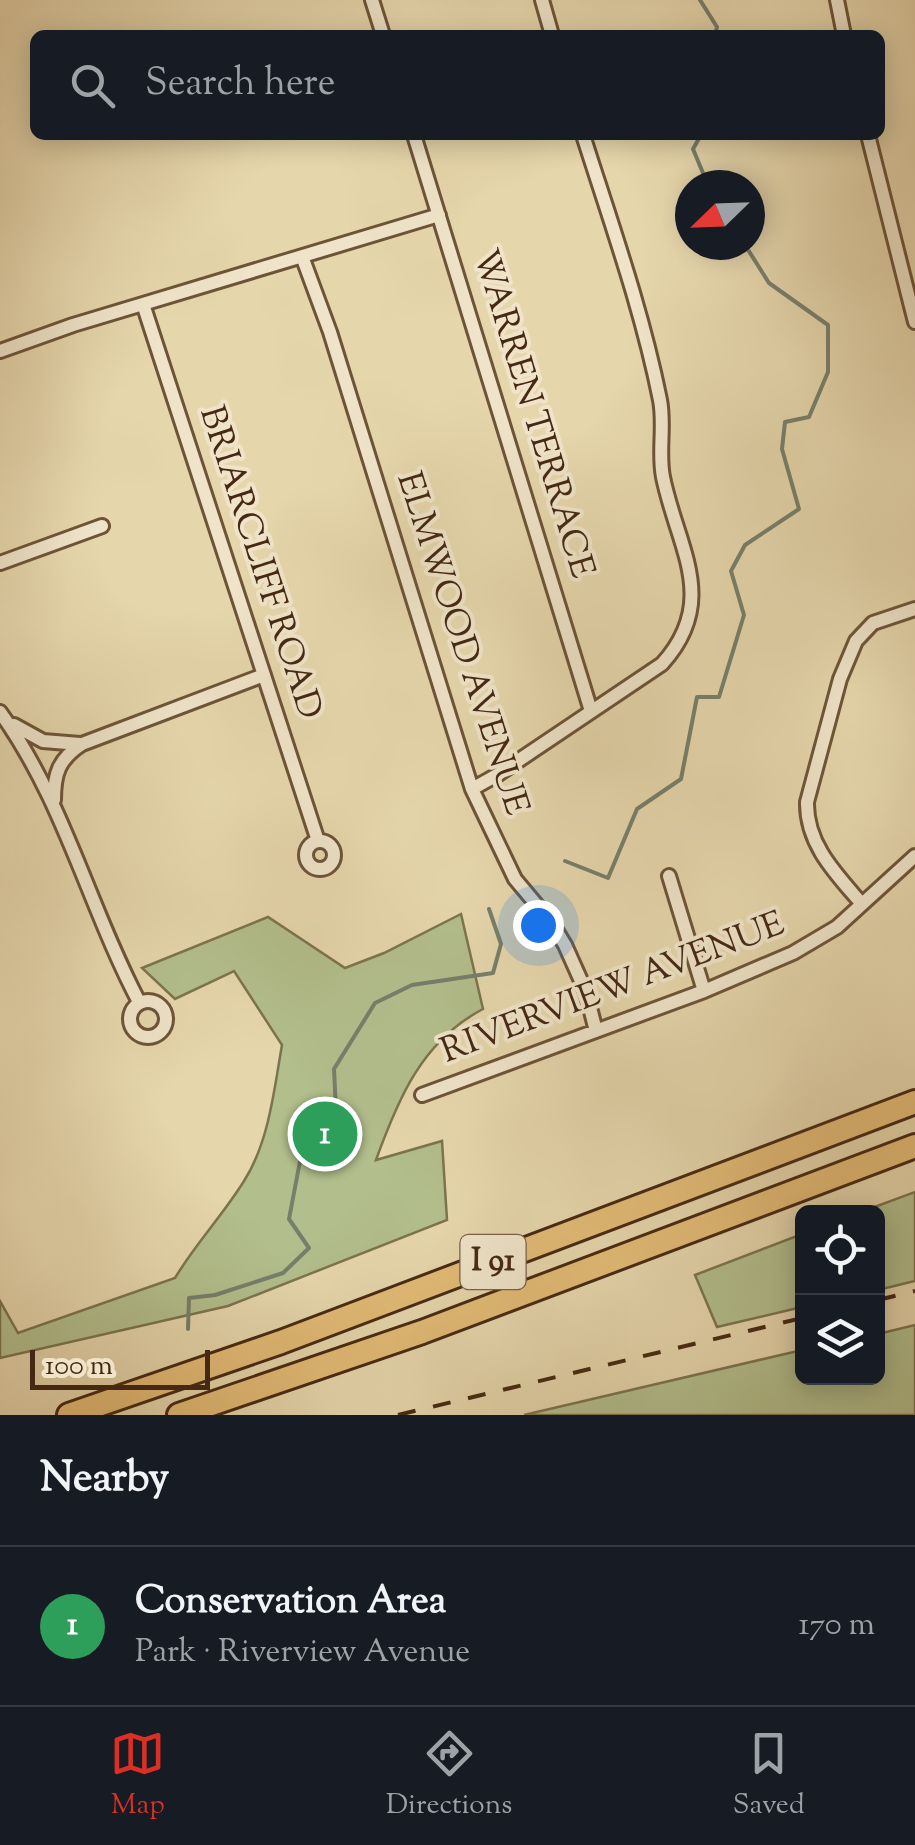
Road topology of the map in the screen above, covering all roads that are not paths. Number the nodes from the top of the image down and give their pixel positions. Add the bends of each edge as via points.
1 (372, 0) edge
2 (542, 0) edge
3 (837, 0) edge
4 (381, 30) edge
5 (551, 30) edge
6 (843, 30) edge
7 (416, 140) edge
8 (585, 140) edge
9 (869, 140) edge
10 (439, 215) junction
11 (303, 258) junction
12 (142, 304) junction
13 (915, 322) edge
14 (0, 352) edge
15 (102, 526) dead end
16 (0, 564) edge
17 (915, 609) edge
18 (264, 675) junction
19 (591, 711) junction
20 (2, 715) edge
21 (82, 744) junction
22 (472, 788) junction
23 (54, 804) junction
24 (318, 841) dead end
25 (915, 856) edge
26 (669, 876) dead end
27 (862, 904) junction
28 (704, 991) junction
29 (139, 1002) dead end
30 (596, 1030) junction
31 (422, 1095) dead end
32 (915, 1102) edge
33 (915, 1146) edge
34 (69, 1415) edge
35 (179, 1415) edge

1 - 4 street
2 - 5 street
3 - 6 street
7 - 10 street, WARREN TERRACE
8 - 19 street via 654,374 664,481 686,550 692,597 675,650
9 - 13 street
10 - 11 street
10 - 19 street, WARREN TERRACE
11 - 12 street
11 - 22 street, ELMWOOD AVENUE
12 - 14 street
12 - 18 street, BRIARCLIFF ROAD
15 - 16 street
17 - 27 street via 874,623 856,641 808,802 816,844
18 - 21 street
18 - 24 street, BRIARCLIFF ROAD
19 - 22 street
20 - 21 street via 43,741
20 - 23 street
21 - 23 street via 58,765
22 - 30 street, ELMWOOD AVENUE via 515,879 565,946
23 - 29 street
25 - 27 street, RIVERVIEW AVENUE
26 - 28 street
27 - 28 street, RIVERVIEW AVENUE via 804,948
28 - 30 street, RIVERVIEW AVENUE
30 - 31 street, RIVERVIEW AVENUE
32 - 34 highway, I 91 via 252,1353
33 - 35 highway, I 91 via 422,1332

